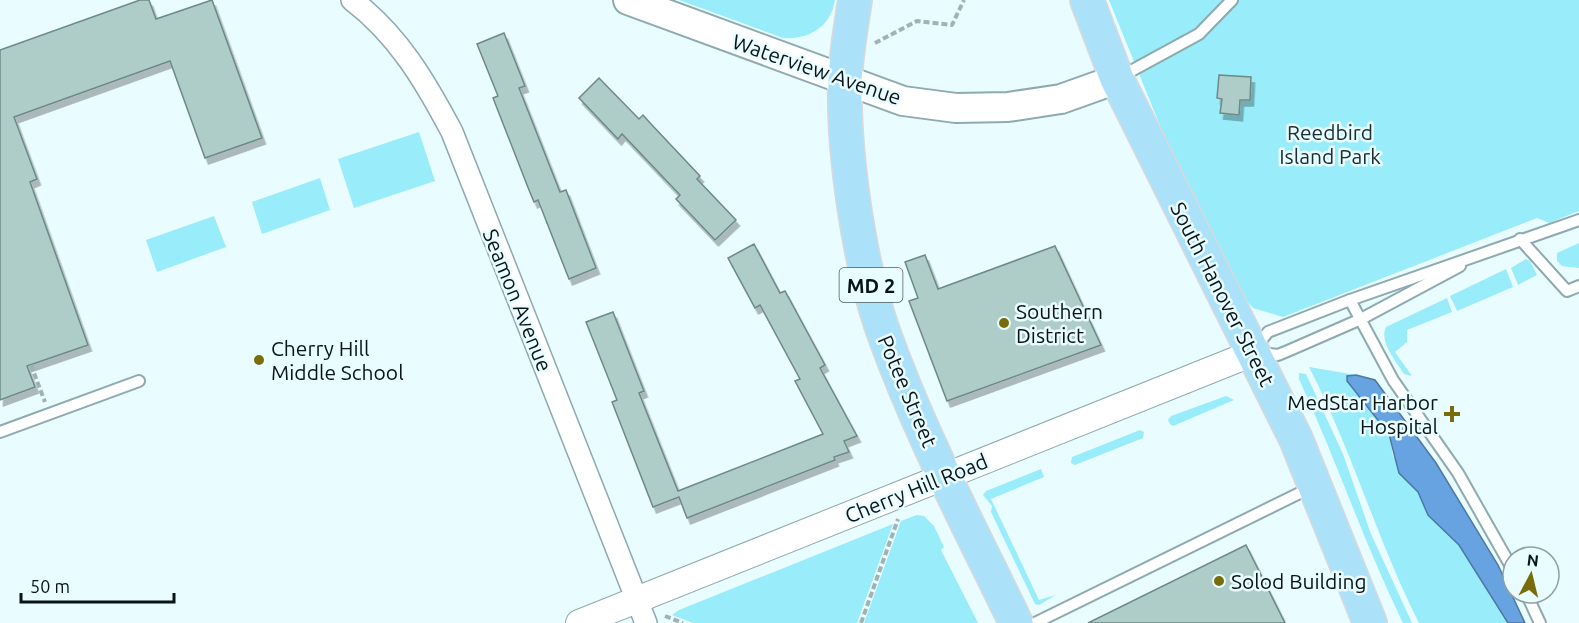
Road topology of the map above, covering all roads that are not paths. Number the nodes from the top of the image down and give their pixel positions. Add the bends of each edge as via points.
1 (352, 0) edge
2 (628, 0) edge
3 (855, 0) edge
4 (1087, 0) edge
5 (1232, 0) edge
6 (1117, 79) junction
7 (845, 82) junction
8 (1579, 220) edge
9 (1520, 239) junction
10 (1495, 248) junction
11 (1579, 286) edge
12 (1350, 300) junction
13 (1361, 319) junction
14 (1253, 352) junction
15 (140, 381) dead end
16 (0, 432) edge
17 (945, 477) junction
18 (1316, 486) junction
19 (1501, 549) edge
20 (637, 599) junction
21 (1532, 605) edge
22 (655, 620) edge
23 (579, 623) edge
24 (1016, 623) edge
25 (1035, 623) edge
26 (1370, 623) edge
27 (1540, 623) edge

1 - 20 street, Seamon Avenue via 375,18 404,51 452,132
2 - 7 main road, Waterview Avenue
3 - 7 main road, Potee Street / MD 2
4 - 6 main road, South Hanover Street
5 - 6 lane via 1198,34
6 - 7 main road, Waterview Avenue via 1061,99 1008,107 956,108 903,101
6 - 14 main road, South Hanover Street
7 - 17 main road, Potee Street / MD 2 via 854,198 865,262 882,326
8 - 9 lane
9 - 10 lane
9 - 11 lane via 1567,291
10 - 12 lane
10 - 13 lane
12 - 13 lane
12 - 14 lane via 1268,332
13 - 14 lane via 1278,355
13 - 19 lane via 1393,380 1458,473
14 - 17 street, Cherry Hill Road
14 - 18 main road, South Hanover Street
15 - 16 lane
17 - 20 street, Cherry Hill Road
17 - 24 main road, Potee Street / MD 2
18 - 25 lane
18 - 26 main road, South Hanover Street
20 - 22 street, Seamon Avenue
20 - 23 street, Cherry Hill Road
21 - 27 lane

